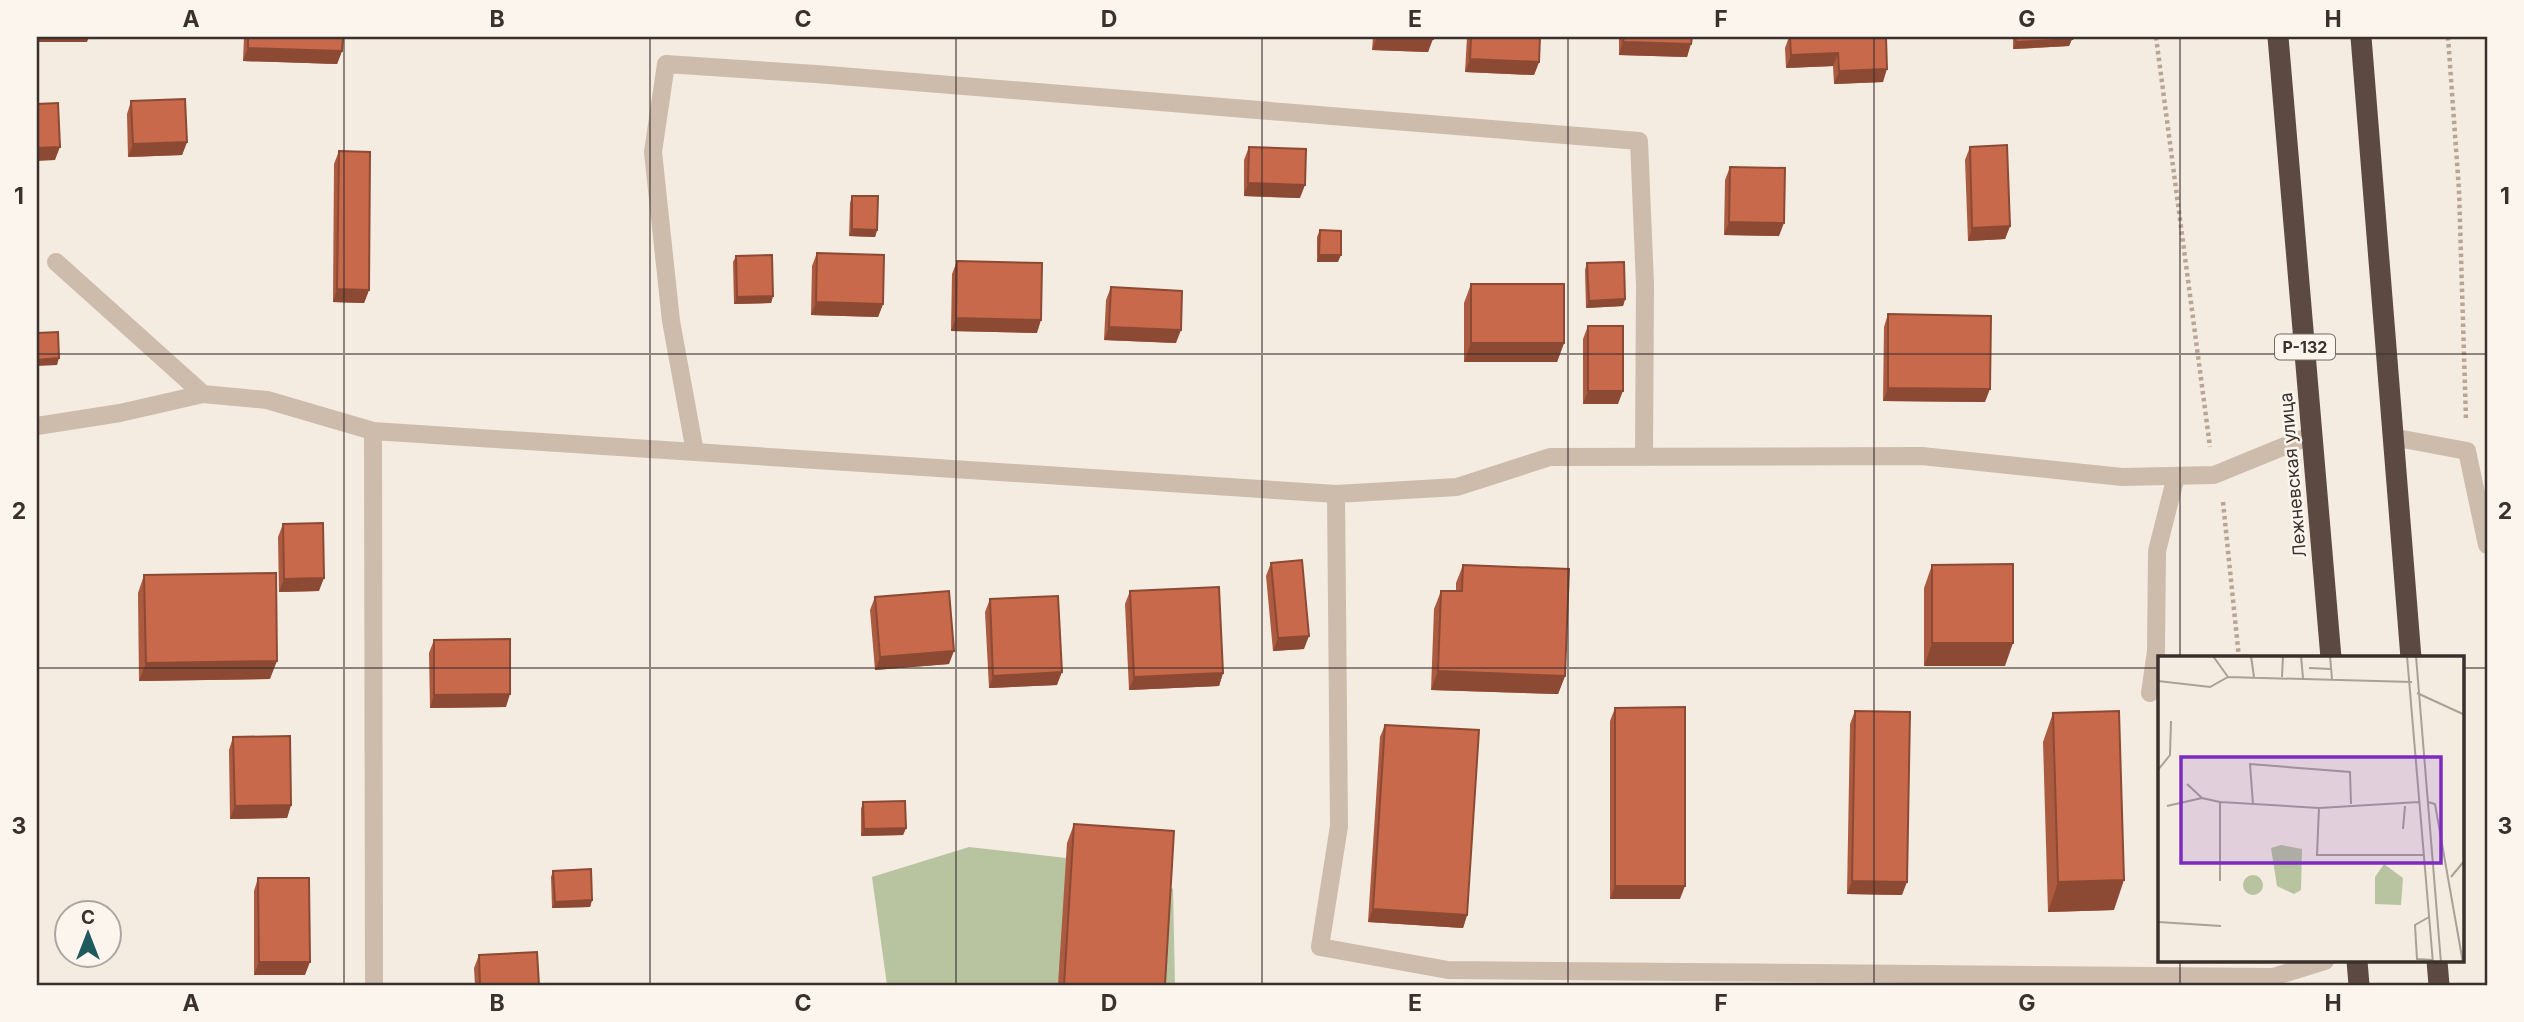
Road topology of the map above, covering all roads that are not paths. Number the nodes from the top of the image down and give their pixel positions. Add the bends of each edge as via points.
1 (2278, 37) edge
2 (2361, 37) edge
3 (56, 262) dead end
4 (203, 394) junction
5 (37, 426) edge
6 (373, 431) junction
7 (2312, 435) junction
8 (2392, 437) junction
9 (695, 452) junction
10 (1644, 457) junction
11 (2176, 477) junction
12 (1336, 494) junction
13 (2487, 545) edge
14 (2331, 656) edge
15 (2411, 656) edge
16 (2150, 693) dead end
17 (2322, 962) edge
18 (2357, 962) edge
19 (2437, 962) edge
20 (374, 985) edge
21 (2359, 985) edge
22 (2439, 985) edge

1 - 7 highway, Лежневская улица / Р-132
2 - 8 highway
3 - 4 street
4 - 5 street
4 - 6 street via 268,400
6 - 9 street
6 - 20 street
7 - 11 street via 2214,475
7 - 14 highway, Лежневская улица / Р-132
8 - 13 street via 2467,451
8 - 15 highway
9 - 10 street via 671,321 653,152 666,64 1639,141 1645,284
9 - 12 street
10 - 11 street via 1922,456 2122,477
10 - 12 street via 1550,457 1457,487
11 - 16 street via 2157,551 2156,651
12 - 17 street via 1339,826 1320,947 1448,970 2273,977
18 - 21 highway
19 - 22 highway

